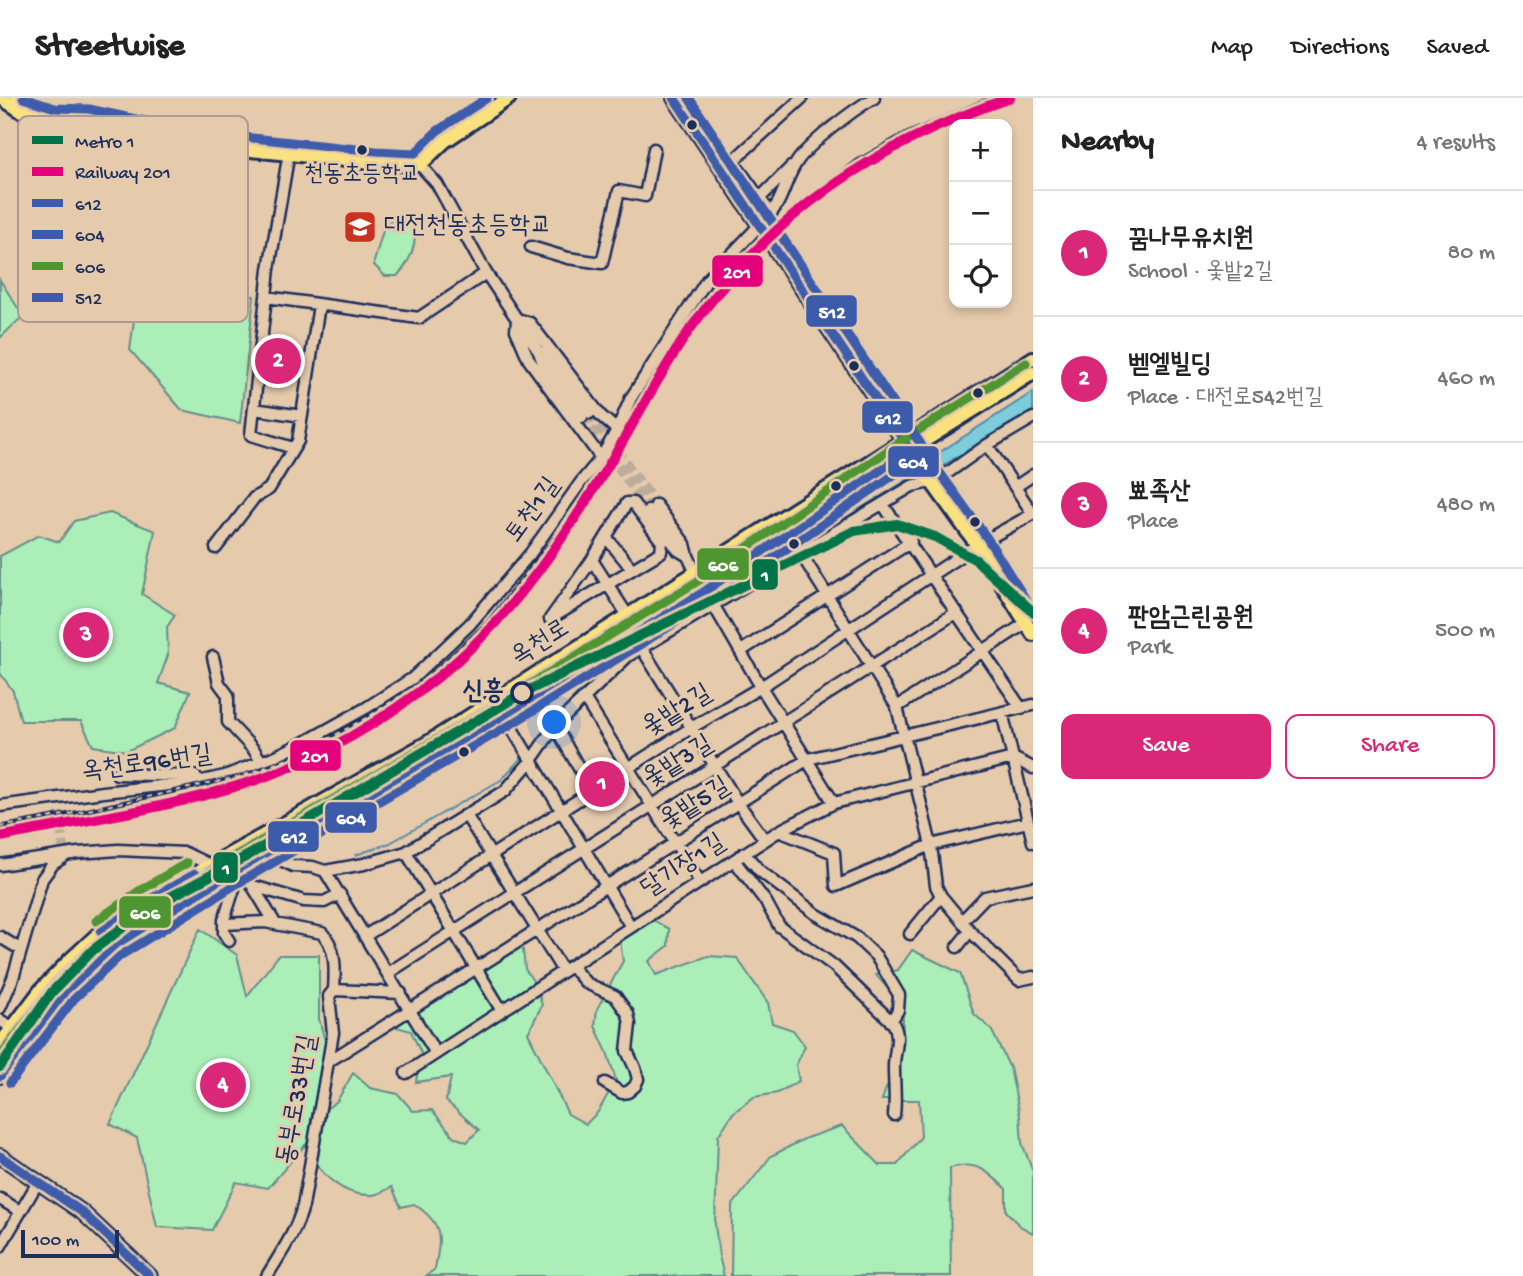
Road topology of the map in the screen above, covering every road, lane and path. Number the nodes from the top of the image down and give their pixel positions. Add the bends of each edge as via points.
1 (1, 98) edge
2 (16, 98) edge
3 (509, 98) edge
4 (674, 98) edge
5 (803, 98) edge
6 (874, 98) edge
7 (44, 116) edge
8 (77, 116) edge
9 (248, 149) edge
10 (653, 149) dead end
11 (289, 152) junction
12 (733, 160) junction
13 (795, 163) junction
14 (420, 165) junction
15 (723, 170) junction
16 (759, 199) junction
17 (768, 218) junction
18 (531, 247) dead end
19 (486, 272) junction
20 (265, 297) junction
21 (319, 304) junction
22 (517, 319) junction
23 (1033, 358) edge
24 (1033, 373) edge
25 (254, 409) junction
26 (586, 415) tunnel mouth
27 (302, 416) junction
28 (1033, 418) edge
29 (617, 430) junction
30 (904, 438) junction
31 (988, 445) junction
32 (293, 448) junction
33 (911, 450) junction
34 (601, 458) junction
35 (1033, 475) edge
36 (930, 481) junction
37 (1015, 487) junction
38 (884, 506) junction
39 (653, 507) tunnel mouth
40 (1033, 514) edge
41 (606, 537) junction
42 (911, 542) junction
43 (977, 545) junction
44 (216, 548) dead end
45 (803, 557) junction
46 (592, 560) junction
47 (632, 569) junction
48 (697, 572) junction
49 (931, 574) junction
50 (608, 584) junction
51 (705, 591) junction
52 (827, 596) junction
53 (713, 606) junction
54 (957, 612) junction
55 (628, 616) junction
56 (1030, 628) edge
57 (848, 631) junction
58 (641, 647) junction
59 (741, 651) junction
60 (982, 652) junction
61 (213, 657) dead end
62 (870, 667) junction
63 (761, 687) junction
64 (583, 698) junction
65 (1033, 705) edge
66 (897, 707) junction
67 (1020, 708) junction
68 (1002, 712) junction
69 (504, 715) junction
70 (784, 721) junction
71 (555, 726) junction
72 (691, 728) junction
73 (903, 736) junction
74 (1013, 758) junction
75 (808, 759) junction
76 (261, 761) junction
77 (530, 762) junction
78 (716, 765) junction
79 (627, 768) junction
80 (1033, 768) edge
81 (117, 774) dead end
82 (198, 782) junction
83 (914, 782) junction
84 (592, 791) junction
85 (57, 799) junction
86 (738, 803) junction
87 (834, 803) junction
88 (650, 806) junction
89 (0, 807) edge
90 (560, 811) junction
91 (59, 812) tunnel mouth
92 (467, 816) junction
93 (1028, 822) junction
94 (779, 831) junction
95 (258, 837) junction
96 (765, 840) junction
97 (1033, 842) edge
98 (674, 844) junction
99 (930, 845) junction
100 (583, 849) junction
101 (406, 852) junction
102 (65, 853) junction
103 (267, 853) junction
104 (491, 855) junction
105 (739, 857) junction
106 (211, 864) junction
107 (0, 865) edge
108 (241, 867) junction
109 (325, 871) junction
110 (700, 882) junction
111 (253, 886) junction
112 (606, 887) junction
113 (1033, 887) edge
114 (514, 892) junction
115 (340, 894) junction
116 (431, 894) junction
117 (941, 896) junction
118 (962, 921) junction
119 (275, 923) junction
120 (224, 924) junction
121 (631, 927) junction
122 (538, 930) junction
123 (454, 931) junction
124 (970, 931) junction
125 (910, 934) dead end
126 (365, 936) junction
127 (0, 937) edge
128 (229, 941) dead end
129 (957, 947) dead end
130 (20, 949) junction
131 (567, 968) junction
132 (477, 969) junction
133 (388, 973) junction
134 (1033, 977) edge
135 (334, 990) junction
136 (401, 993) junction
137 (0, 1008) edge
138 (411, 1011) junction
139 (502, 1011) junction
140 (0, 1020) edge
141 (891, 1021) junction
142 (12, 1028) junction
143 (0, 1044) edge
144 (435, 1052) junction
145 (329, 1061) junction
146 (406, 1073) dead end
147 (0, 1076) edge
148 (605, 1083) dead end
149 (894, 1115) dead end
150 (0, 1156) edge
151 (38, 1182) junction
152 (0, 1199) edge
153 (20, 1211) junction
154 (0, 1247) edge
155 (150, 1276) edge
156 (267, 1276) edge

1 - 7 main road via 21,111
2 - 8 main road
3 - 14 main road via 445,141
4 - 15 main road
5 - 12 street
6 - 13 street
9 - 11 main road
10 - 18 street via 645,196 619,191 602,263
11 - 14 main road
11 - 20 street
12 - 15 street
12 - 16 street
13 - 16 street
13 - 17 street, 토천1길 via 781,201
14 - 19 street via 437,184
15 - 30 main road
16 - 17 street
17 - 29 street, 토천1길, bridge via 707,280 632,398
19 - 21 street via 419,318
19 - 22 street
20 - 21 street
20 - 25 street
21 - 27 street
22 - 26 street via 544,366
22 - 29 street via 530,323 601,416
22 - 34 street via 516,330 529,360
23 - 30 main road, 옥천로
24 - 33 main road, 옥천로
25 - 27 street
25 - 32 street via 251,435
27 - 32 street
28 - 31 street
29 - 34 street, 토천1길
30 - 33 main road
30 - 48 main road, 옥천로
31 - 36 street
31 - 37 street
32 - 44 street via 269,489 254,498
33 - 36 main road
33 - 51 main road, 옥천로
34 - 76 street, 토천1길 via 506,584 413,678 332,727
35 - 37 street
36 - 38 street
36 - 43 main road
36 - 53 street via 912,486
37 - 40 street
38 - 42 street
38 - 45 street
39 - 48 street
40 - 43 street, 옻밭2길
41 - 46 street, 옥천로
41 - 47 street
41 - 47 street, 옥천로 via 627,503 633,503 662,542 660,552
42 - 49 street
42 - 52 street
43 - 49 street, 옻밭2길
43 - 56 main road
45 - 52 street
45 - 53 street via 726,604
46 - 50 street
46 - 50 street, 옥천로 via 551,619
47 - 50 street, 옥천로
48 - 51 street
48 - 55 main road, 옥천로
49 - 54 street
49 - 57 street, 옻밭2길
50 - 55 street
51 - 53 street
51 - 69 main road, 옥천로
52 - 57 street
52 - 59 street
53 - 58 street
53 - 59 street
54 - 60 street
54 - 62 street, 옻밭3길
55 - 95 main road, 옥천로 via 398,760
56 - 60 street
57 - 62 street
57 - 63 street, 옻밭2길
58 - 64 street
58 - 72 street
59 - 63 street
60 - 66 street
60 - 67 street
61 - 76 street, 옥천로96번길 via 219,683 228,695 228,722
62 - 66 street
62 - 70 street, 옻밭3길
63 - 70 street
63 - 72 street, 옻밭2길
64 - 71 street
64 - 79 street
65 - 67 street, 옻밭5길
66 - 73 street
67 - 68 street, 옻밭5길
68 - 73 street, 옻밭5길
68 - 74 street
69 - 77 street
69 - 103 main road, 옥천로
70 - 75 street
70 - 78 street, 옻밭3길
71 - 77 street
71 - 84 street
72 - 78 street
72 - 79 street, 옻밭2길
73 - 75 street, 옻밭5길
73 - 83 street
74 - 80 street
74 - 83 street, 달기장1길
74 - 93 street
75 - 86 street, 옻밭5길
75 - 87 street
76 - 82 street, 옥천로96번길
77 - 90 street
77 - 92 street via 505,791
78 - 86 street
78 - 88 street, 옻밭3길
79 - 84 street, 옻밭2길
79 - 88 street
81 - 82 street via 195,776
82 - 85 street, 옥천로96번길
83 - 87 street, 달기장1길
83 - 99 street
84 - 90 street, 옻밭2길
85 - 89 street, 옥천로96번길
85 - 91 street
86 - 96 street
86 - 98 street, 옻밭5길
87 - 94 street, 달기장1길
88 - 98 street
88 - 100 street, 옻밭3길
90 - 100 street
90 - 104 street, 옻밭2길
92 - 101 street
92 - 104 street
93 - 97 street
93 - 99 street
94 - 96 street, 달기장1길
94 - 99 street via 834,853 836,886
95 - 103 street
95 - 106 main road, 옥천로
96 - 105 street, 달기장1길
98 - 110 street
98 - 112 street, 옻밭5길
99 - 117 street
100 - 112 street
100 - 114 street, 옻밭3길
101 - 109 street
101 - 116 street
102 - 106 street via 162,851 185,853
102 - 107 street
102 - 130 street via 42,879
103 - 108 main road, 옥천로
103 - 109 street via 293,866
104 - 114 street
104 - 116 street, 옻밭2길
105 - 110 street, 달기장1길
105 - 141 street via 779,926 834,967
105 - 141 street via 876,956 899,995
106 - 142 main road, 옥천로 via 97,935 41,990
108 - 111 street
108 - 120 street
108 - 147 main road, 옥천로 via 105,953 65,991
109 - 115 street
110 - 121 street, 달기장1길
111 - 115 street via 304,901 324,902
111 - 119 street
112 - 121 street
112 - 122 street, 옻밭5길
113 - 118 street via 985,897
114 - 122 street
114 - 123 street, 옻밭3길
115 - 126 street
116 - 123 street
116 - 126 street, 옻밭2길
117 - 118 street
117 - 125 street
118 - 124 street
119 - 120 street
119 - 135 street, 동부로33번길 via 327,937 334,959
120 - 128 street
121 - 131 street, 달기장1길
122 - 131 street
122 - 132 street, 옻밭5길
123 - 132 street
123 - 133 street, 옻밭3길
124 - 129 street
124 - 134 street via 1019,980
126 - 133 street
127 - 130 street
130 - 137 street
131 - 139 street, 달기장1길
131 - 148 street via 615,996 628,1014 627,1051 638,1079 622,1093
132 - 138 street, 옻밭5길
132 - 139 street
133 - 136 street
135 - 136 street
135 - 145 street, 동부로33번길 via 329,996 333,1033
136 - 138 street
138 - 144 street
138 - 145 street, 옻밭5길
139 - 144 street, 달기장1길
140 - 142 street
141 - 149 street via 898,1044 893,1065
142 - 143 main road, 옥천로
144 - 146 street, 달기장1길
145 - 156 street, 동부로33번길 via 299,1221
150 - 151 main road
151 - 153 street
151 - 155 main road via 82,1212
152 - 153 street
153 - 154 street

